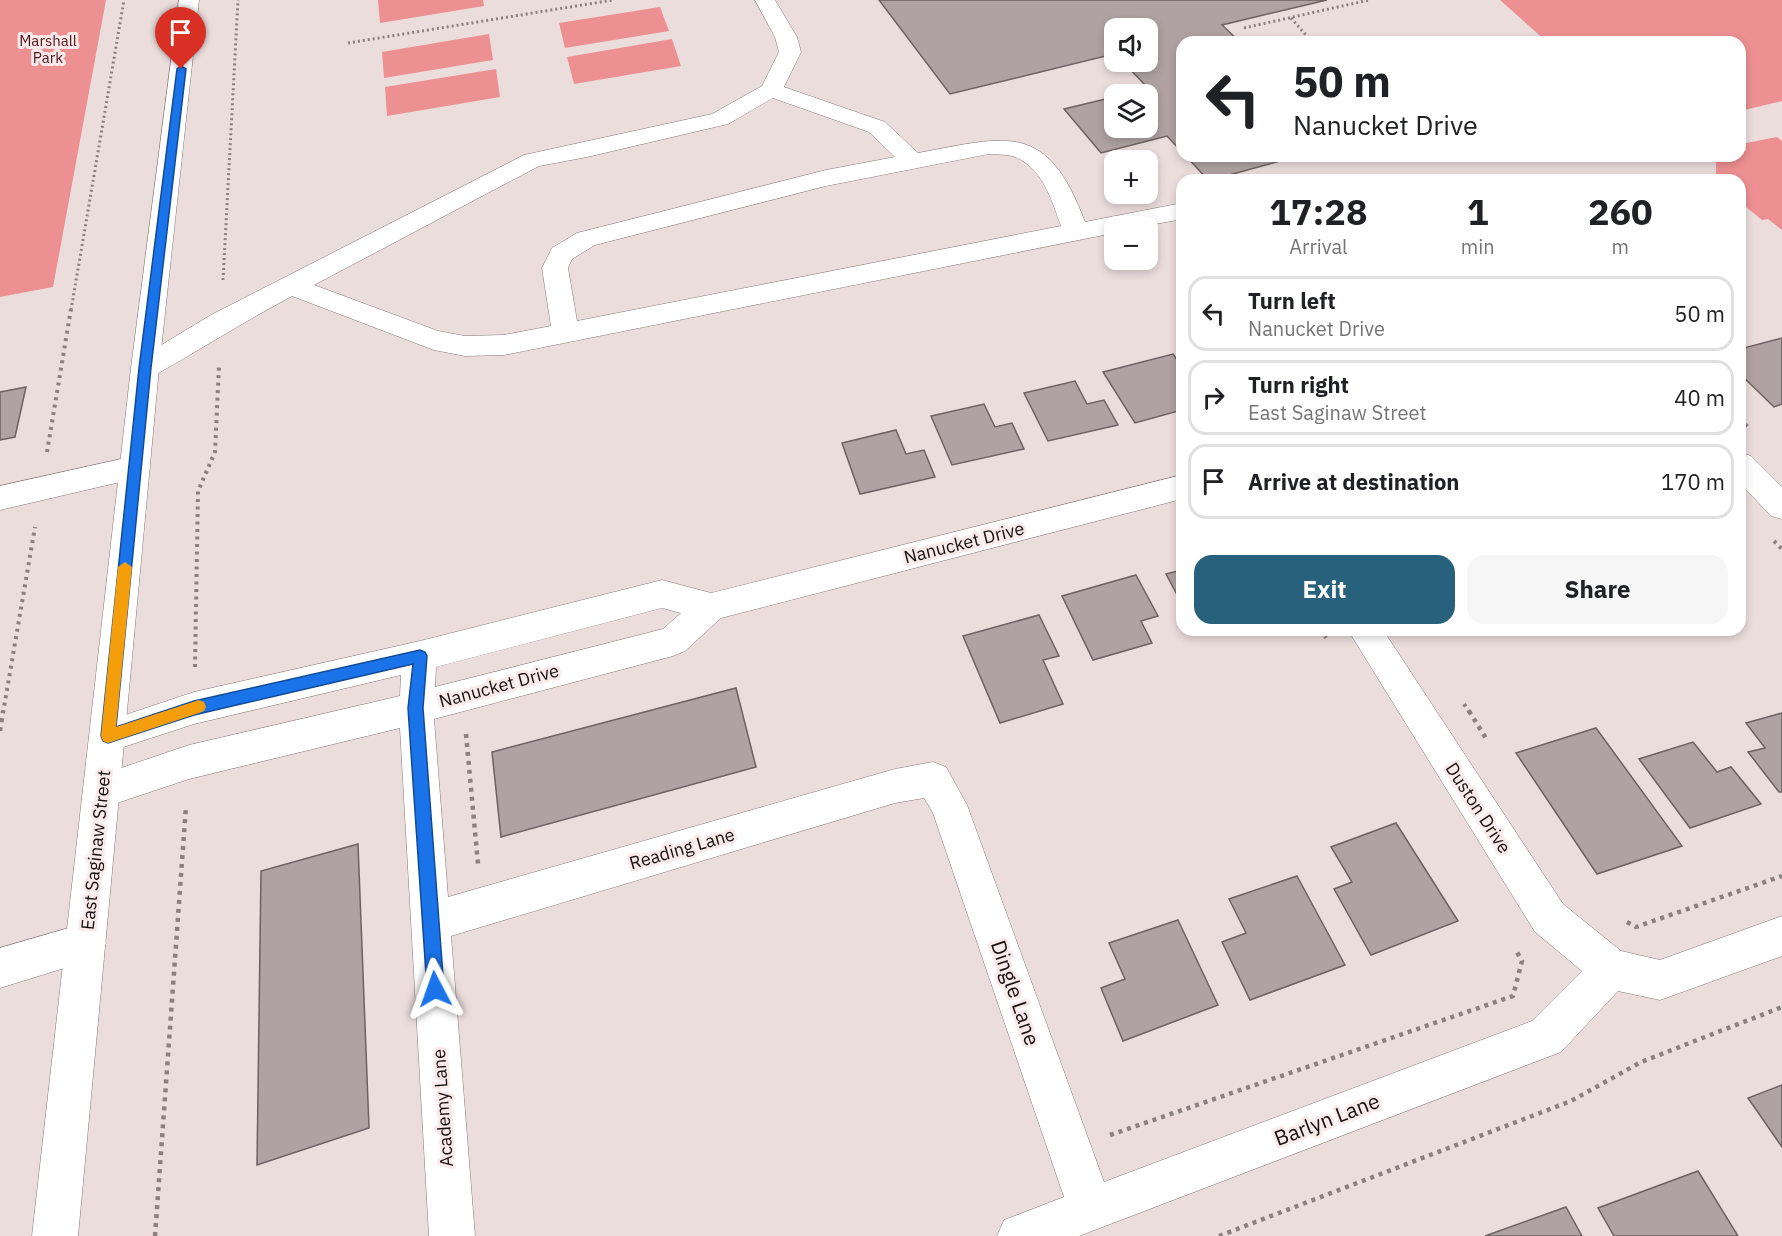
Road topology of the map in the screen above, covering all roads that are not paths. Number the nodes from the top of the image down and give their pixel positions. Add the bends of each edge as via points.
1 (189, 0) edge
2 (765, 0) edge
3 (771, 90) junction
4 (912, 161) junction
5 (1176, 212) edge
6 (1076, 232) junction
7 (291, 286) junction
8 (566, 333) junction
9 (145, 368) junction
10 (135, 468) junction
11 (1746, 470) edge
12 (1176, 489) edge
13 (0, 498) edge
14 (1782, 507) edge
15 (711, 607) junction
16 (1369, 636) edge
17 (420, 656) junction
18 (416, 708) junction
19 (108, 736) junction
20 (933, 779) joint
21 (102, 791) junction
22 (431, 922) junction
23 (1782, 936) edge
24 (86, 943) junction
25 (0, 968) edge
26 (1611, 969) junction
27 (1091, 1209) junction
28 (55, 1236) edge
29 (452, 1236) edge
30 (1020, 1236) edge

1 - 9 street, East Saginaw Street
2 - 3 street via 790,52
3 - 4 street via 877,127
3 - 7 street via 720,119 532,160
4 - 6 street via 989,147 1019,149 1044,166 1060,191
4 - 8 street via 826,178 586,239 561,254 555,268
5 - 6 street
6 - 8 street
7 - 8 street via 434,340 465,346 504,345
7 - 9 street
9 - 10 street, East Saginaw Street
10 - 13 street
10 - 19 street, East Saginaw Street
11 - 14 street
12 - 15 street, Nanucket Drive
15 - 17 street, Nanucket Drive via 662,594
15 - 18 street, Nanucket Drive via 674,641
16 - 26 street, Duston Drive via 1549,918
17 - 18 street, Academy Lane
17 - 19 street, Nanucket Drive via 194,708
18 - 21 street, Nanucket Drive via 189,762
18 - 22 street, Academy Lane
19 - 21 street, East Saginaw Street
20 - 22 street, Reading Lane via 895,786
20 - 27 street, Dingle Lane via 949,805
21 - 24 street, East Saginaw Street
22 - 29 street, Academy Lane
23 - 26 street via 1660,980
24 - 25 street
24 - 28 street, East Saginaw Street
26 - 27 street, Barlyn Lane via 1545,1037
27 - 30 street, Barlyn Lane

